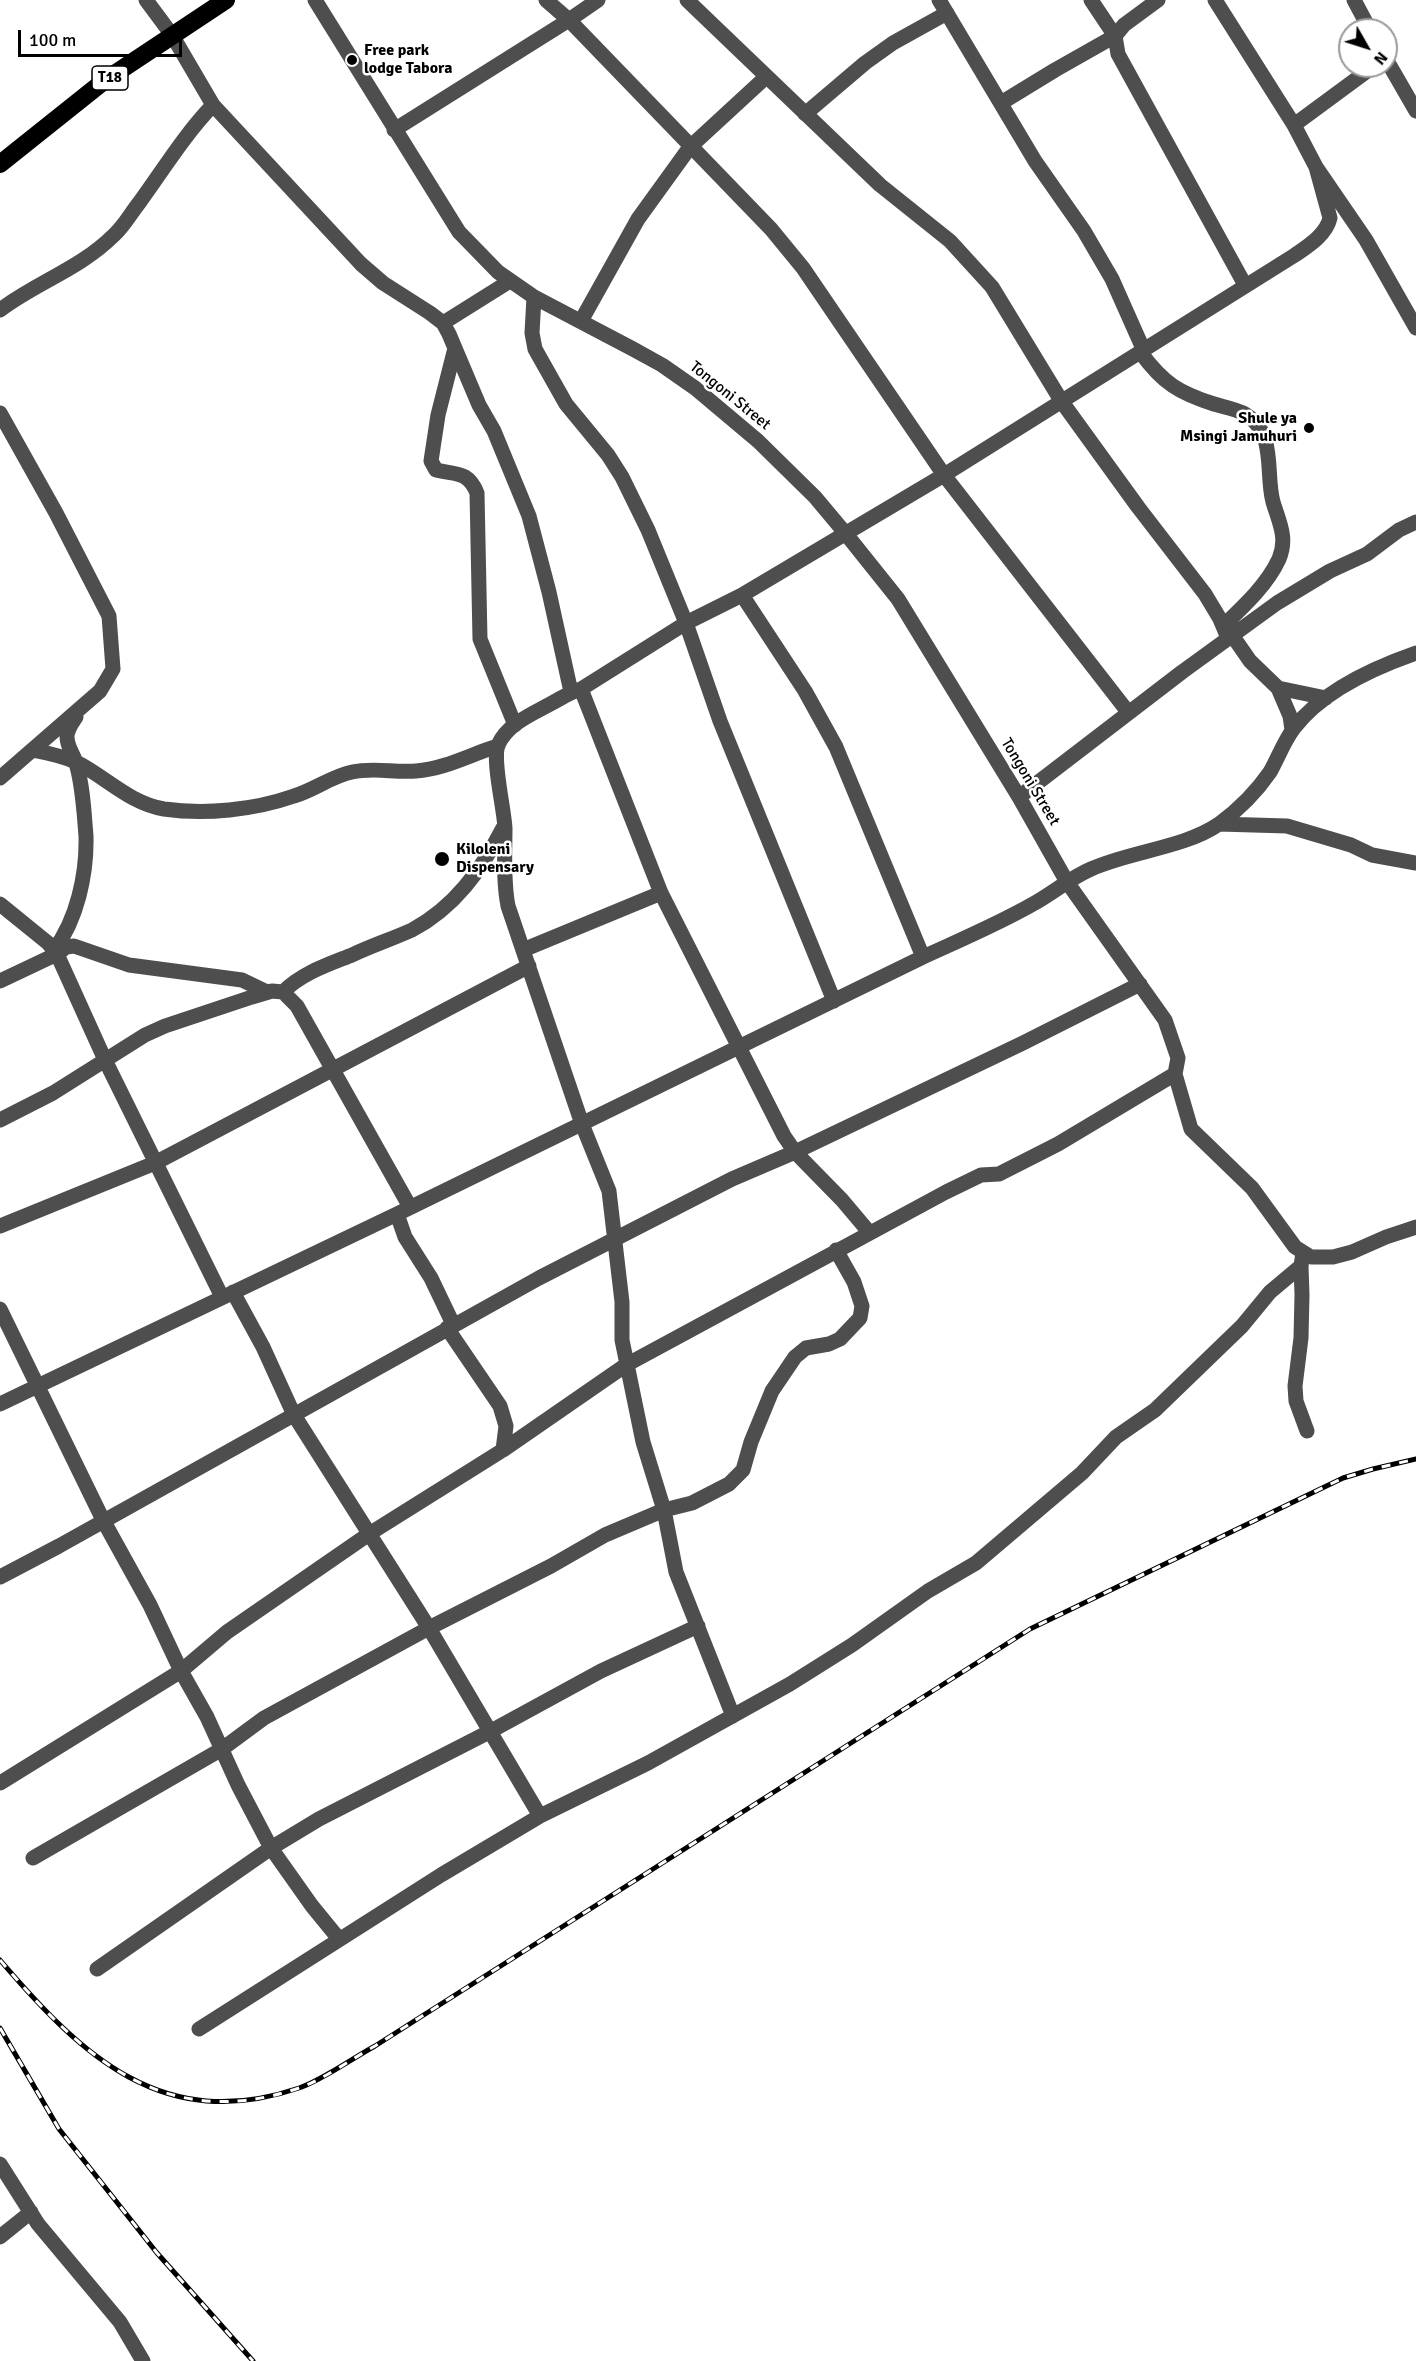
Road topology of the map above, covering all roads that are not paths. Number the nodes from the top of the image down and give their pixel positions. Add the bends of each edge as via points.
1 (146, 0) edge
2 (226, 0) edge
3 (315, 0) edge
4 (546, 0) edge
5 (598, 0) edge
6 (687, 0) edge
7 (1091, 0) edge
8 (1158, 0) edge
9 (1215, 0) edge
10 (1354, 0) edge
11 (943, 6) edge
12 (1364, 18) edge
13 (570, 20) junction
14 (172, 35) junction
15 (1115, 36) junction
16 (766, 76) junction
17 (1358, 78) edge
18 (1397, 78) edge
19 (1001, 103) junction
20 (213, 105) junction
21 (1416, 111) edge
22 (805, 114) junction
23 (1294, 125) junction
24 (394, 130) junction
25 (690, 147) junction
26 (0, 164) edge
27 (1316, 167) junction
28 (510, 281) junction
29 (1245, 285) junction
30 (534, 297) junction
31 (0, 310) edge
32 (581, 321) junction
33 (442, 322) junction
34 (1416, 328) edge
35 (455, 348) junction
36 (1143, 352) junction
37 (1062, 402) junction
38 (0, 413) edge
39 (944, 475) junction
40 (1416, 522) edge
41 (846, 534) junction
42 (742, 595) junction
43 (686, 623) junction
44 (1228, 633) junction
45 (1416, 653) edge
46 (1278, 688) junction
47 (576, 690) junction
48 (1326, 698) junction
49 (84, 704) junction
50 (1128, 712) junction
51 (515, 725) junction
52 (1292, 730) junction
53 (498, 746) junction
54 (32, 750) junction
55 (76, 763) junction
56 (0, 778) edge
57 (1019, 796) junction
58 (1219, 824) junction
59 (505, 826) junction
60 (1416, 863) edge
61 (1067, 882) junction
62 (661, 893) junction
63 (0, 904) edge
64 (524, 950) junction
65 (56, 952) junction
66 (923, 957) junction
67 (529, 966) junction
68 (0, 981) edge
69 (1140, 984) junction
70 (283, 992) junction
71 (267, 993) junction
72 (834, 1001) junction
73 (740, 1048) junction
74 (105, 1060) junction
75 (332, 1069) junction
76 (1175, 1074) junction
77 (0, 1120) edge
78 (582, 1124) junction
79 (795, 1152) junction
80 (155, 1163) junction
81 (403, 1210) junction
82 (0, 1226) edge
83 (1416, 1227) edge
84 (869, 1232) junction
85 (615, 1239) junction
86 (836, 1250) junction
87 (1302, 1260) junction
88 (227, 1294) junction
89 (0, 1309) edge
90 (450, 1326) junction
91 (626, 1365) junction
92 (38, 1386) junction
93 (0, 1404) edge
94 (294, 1414) junction
95 (1307, 1431) dead end
96 (504, 1449) junction
97 (664, 1510) junction
98 (103, 1520) junction
99 (369, 1534) junction
100 (0, 1577) edge
101 (698, 1626) junction
102 (429, 1628) junction
103 (181, 1671) junction
104 (733, 1716) junction
105 (491, 1731) junction
106 (222, 1749) junction
107 (0, 1783) edge
108 (540, 1816) junction
109 (271, 1848) junction
110 (33, 1858) dead end
111 (339, 1938) junction
112 (97, 1969) dead end
113 (199, 2030) dead end
114 (0, 2164) edge
115 (31, 2212) junction
116 (0, 2237) edge
117 (143, 2361) edge

1 - 14 street
2 - 14 highway, T18
3 - 24 street, Tongoni Street
4 - 13 street
5 - 13 street
6 - 16 street
7 - 15 street
8 - 15 street
9 - 23 street
10 - 12 street
11 - 19 street
11 - 22 street
13 - 24 street
13 - 25 street
14 - 20 street
14 - 26 highway, T18 via 104,81
15 - 19 street
15 - 29 street via 1121,60
16 - 22 street
16 - 25 street
17 - 23 street
18 - 21 street
19 - 36 street via 1107,270
20 - 31 street via 194,125 116,234 63,274
20 - 33 street via 361,264
22 - 37 street via 879,185 950,241 985,279
23 - 27 street
24 - 28 street, Tongoni Street via 459,232
25 - 32 street via 638,219
25 - 39 street via 771,229 803,268
27 - 29 street via 1329,225 1315,241
27 - 34 street via 1366,240
28 - 30 street, Tongoni Street
28 - 33 street
29 - 36 street
30 - 32 street, Tongoni Street
30 - 43 street via 535,349 566,404 622,477
32 - 41 street, Tongoni Street via 662,365 695,388 766,449
33 - 35 street
35 - 47 street via 529,516
35 - 51 street via 431,460 436,470 469,479 477,493 480,639
36 - 37 street
36 - 44 street via 1170,386 1188,396 1244,413 1264,436 1273,500 1285,540 1266,581
37 - 39 street
37 - 44 street via 1205,594
38 - 49 street via 109,616 113,669 100,691
39 - 41 street
39 - 50 street
40 - 44 street via 1367,555 1330,571
41 - 42 street
41 - 57 street, Tongoni Street via 898,599
42 - 43 street
42 - 66 street via 836,747
43 - 47 street
43 - 72 street via 720,721
44 - 46 street
44 - 50 street
45 - 48 street via 1389,663
46 - 48 street
46 - 52 street
47 - 51 street
47 - 62 street
48 - 52 street
49 - 54 street
49 - 55 street via 67,735
50 - 57 street
51 - 53 street
52 - 58 street via 1269,772 1249,798
53 - 55 street via 427,770 354,771 293,797 200,811 144,804
53 - 59 street
54 - 55 street
54 - 56 street
55 - 65 street via 86,834 84,866 68,927
57 - 61 street, Tongoni Street
58 - 60 street via 1287,826 1372,855
58 - 61 street via 1189,838 1093,868
59 - 64 street via 505,893
59 - 70 street via 478,873 450,903 412,929 303,976
61 - 66 street via 1015,914
61 - 69 street, Tongoni Street
62 - 64 street
62 - 73 street
63 - 65 street
64 - 67 street
65 - 68 street
65 - 71 street via 74,946 129,965 242,980
65 - 74 street
66 - 72 street
67 - 75 street
67 - 78 street
69 - 76 street, Tongoni Street via 1173,1039 1178,1058
69 - 79 street
70 - 71 street
70 - 75 street via 297,1006
71 - 74 street via 165,1026
72 - 73 street
73 - 78 street
73 - 79 street
74 - 77 street
74 - 80 street
75 - 80 street
75 - 81 street
76 - 84 street via 1059,1144 999,1174 981,1174
76 - 87 street, Tongoni Street via 1191,1129 1252,1188
78 - 81 street
78 - 85 street via 609,1191
79 - 84 street
79 - 85 street via 732,1179
80 - 82 street
80 - 88 street
81 - 88 street
81 - 90 street via 405,1237 427,1271
83 - 87 street via 1352,1252
84 - 86 street
85 - 90 street
85 - 91 street
86 - 91 street
86 - 97 street via 854,1282 862,1306 860,1318 840,1339 806,1348 795,1356 776,1382 737,1477 692,1503
87 - 95 street via 1295,1386
87 - 104 street via 1242,1326 1162,1403 1116,1437 1082,1473 994,1549 852,1645
88 - 92 street
88 - 94 street via 263,1347
89 - 92 street
90 - 94 street
90 - 96 street via 500,1406 506,1426
91 - 96 street
91 - 97 street via 643,1442
92 - 93 street
92 - 98 street
94 - 98 street
94 - 99 street
96 - 99 street
97 - 101 street via 676,1572
97 - 102 street via 605,1535
98 - 100 street
98 - 103 street
99 - 102 street
99 - 103 street via 227,1632
101 - 104 street
101 - 105 street via 601,1671
102 - 105 street
102 - 106 street via 264,1718
103 - 106 street
103 - 107 street
104 - 108 street
105 - 108 street
105 - 109 street
106 - 109 street
106 - 110 street
108 - 111 street
109 - 111 street
109 - 112 street
111 - 113 street
114 - 115 street
115 - 116 street
115 - 117 street via 120,2322

